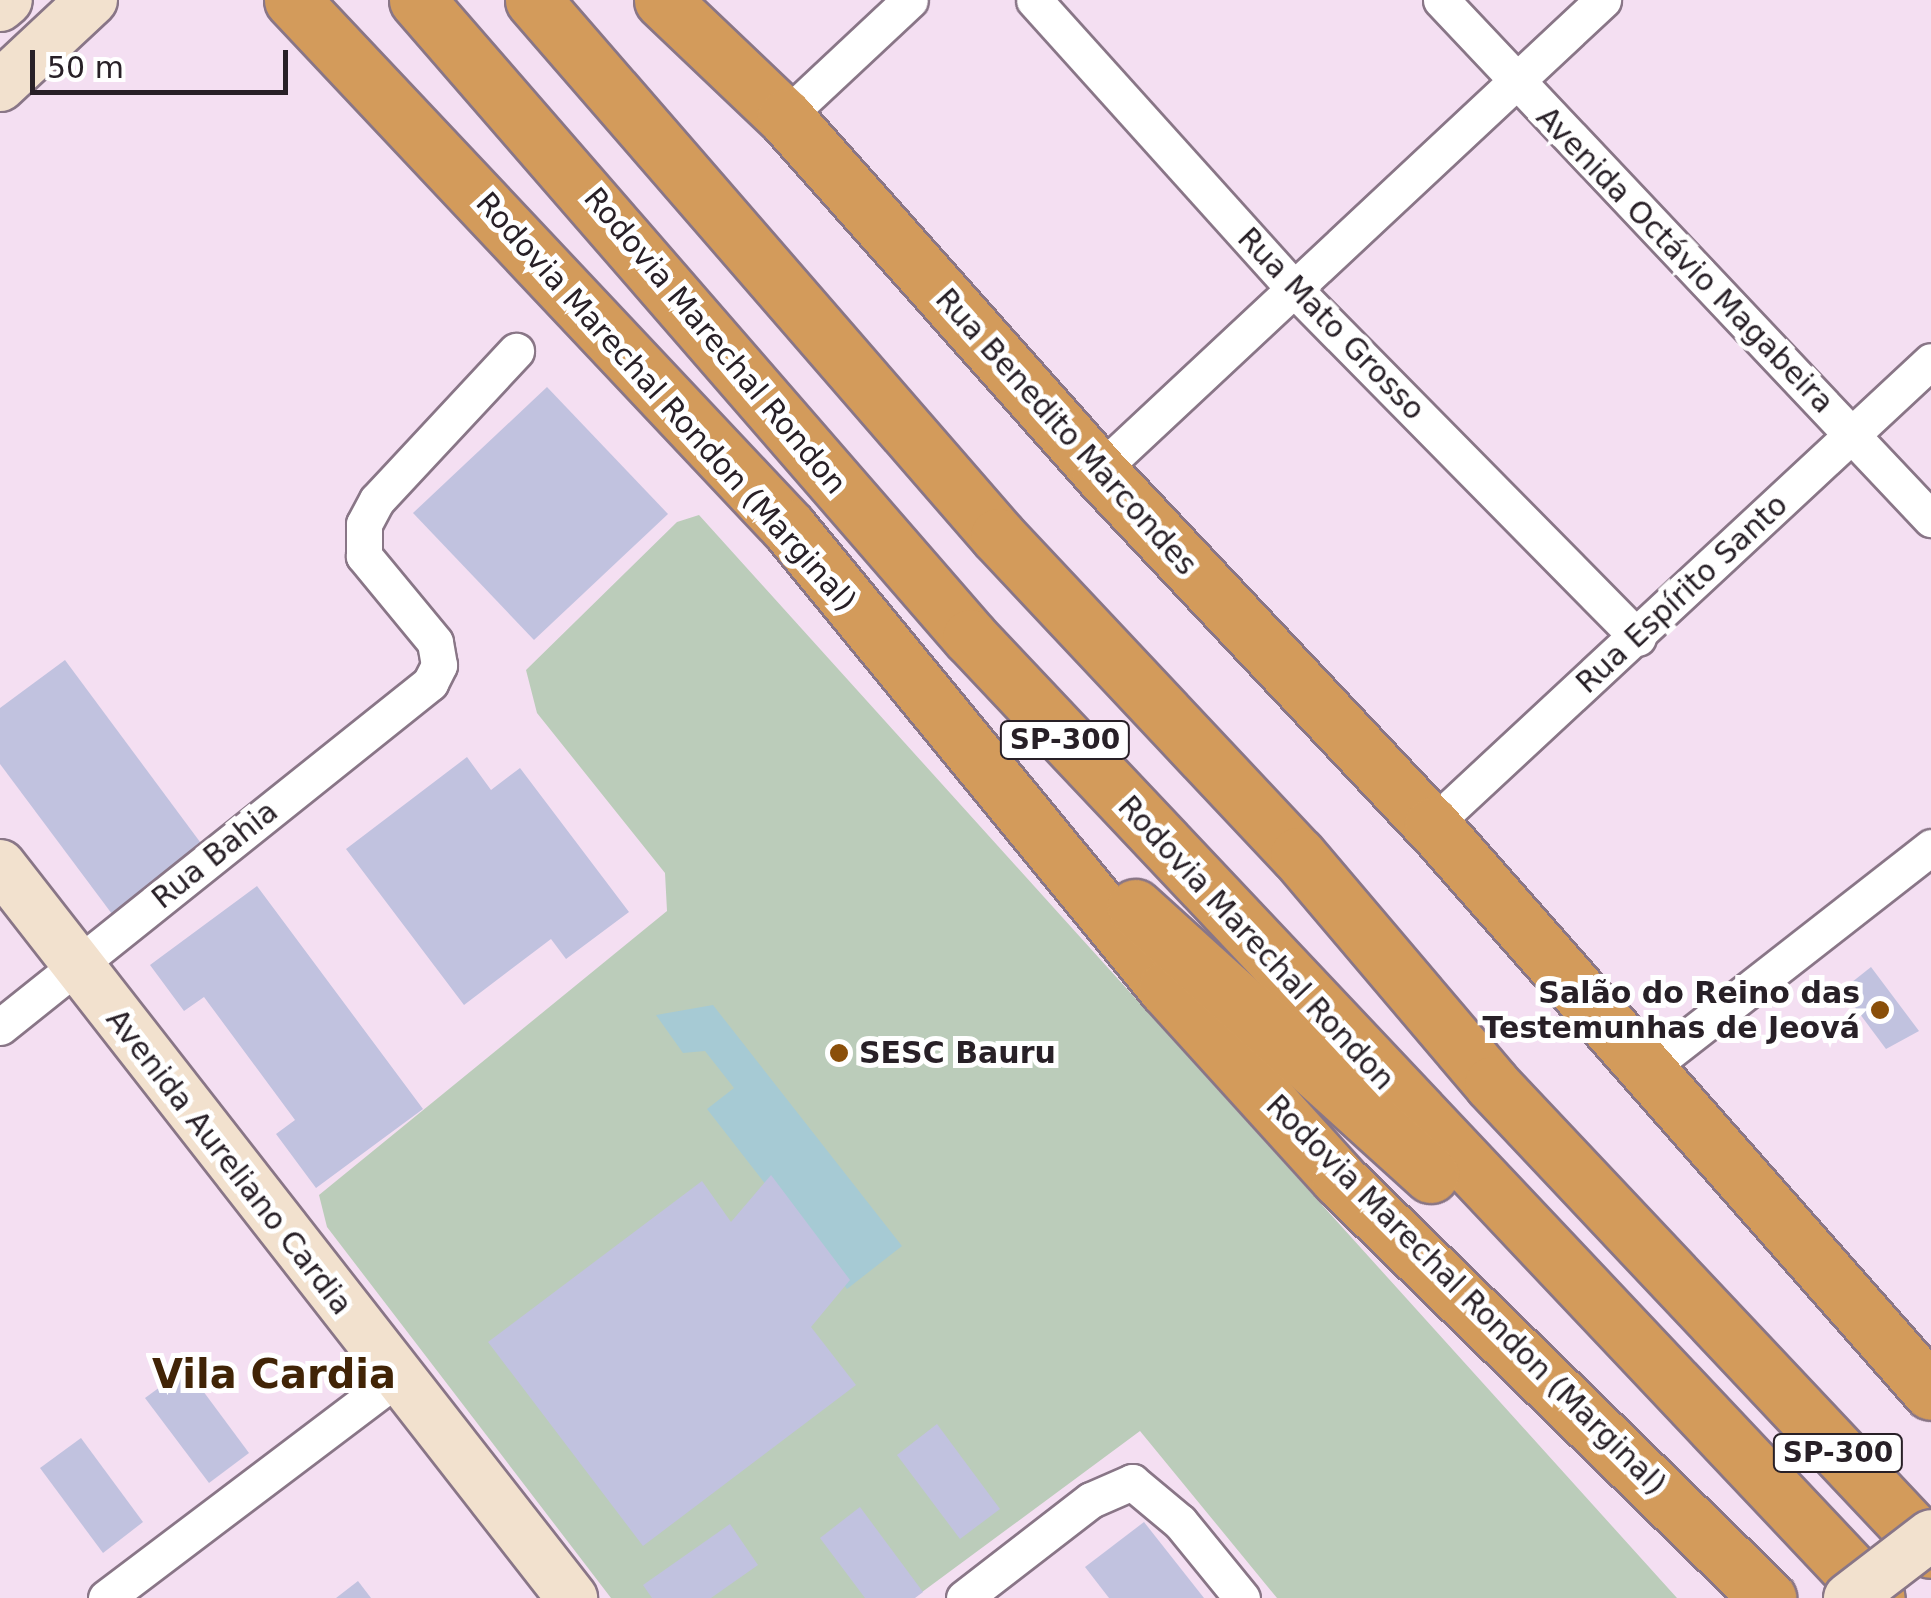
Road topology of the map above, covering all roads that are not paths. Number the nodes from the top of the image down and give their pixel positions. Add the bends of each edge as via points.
1 (7, 0) edge
2 (92, 0) edge
3 (292, 0) edge
4 (417, 0) edge
5 (533, 0) edge
6 (662, 0) edge
7 (910, 0) edge
8 (1034, 0) edge
9 (1440, 0) edge
10 (1604, 0) edge
11 (0, 6) edge
12 (1512, 81) junction
13 (0, 86) edge
14 (785, 117) junction
15 (1296, 291) junction
16 (516, 350) dead end
17 (1931, 362) edge
18 (1853, 434) junction
19 (1099, 471) junction
20 (1931, 519) edge
21 (1638, 638) junction
22 (1000, 785) junction
23 (1432, 825) junction
24 (1931, 848) edge
25 (0, 866) edge
26 (77, 967) junction
27 (0, 1027) edge
28 (1646, 1070) junction
29 (400, 1376) junction
30 (1931, 1392) edge
31 (1742, 1455) junction
32 (1931, 1535) edge
33 (1712, 1538) junction
34 (1931, 1550) edge
35 (106, 1598) edge
36 (572, 1598) edge
37 (964, 1598) edge
38 (1242, 1598) edge
39 (1732, 1598) edge
40 (1768, 1598) edge
41 (1849, 1598) edge
42 (1877, 1598) edge

1 - 11 street
2 - 13 street
3 - 22 highway, Rodovia Marechal Rondon (Marginal) via 790,528
4 - 31 highway, Rodovia Marechal Rondon / SP-300 via 970,638
5 - 34 highway, SP-300 via 998,536 1298,855 1492,1084
6 - 14 highway, Rua Benedito Marcondes
7 - 14 street
8 - 15 street, Rua Mato Grosso
9 - 12 street, Avenida Octávio Magabeira
10 - 12 street
12 - 15 street
12 - 18 street, Avenida Octávio Magabeira
14 - 19 highway, Rua Benedito Marcondes
15 - 19 street
15 - 21 street, Rua Mato Grosso
16 - 26 street, Rua Bahia via 377,500 364,524 364,556 435,642 439,665 430,683
17 - 18 street, Rua Espírito Santo
18 - 20 street, Avenida Octávio Magabeira
18 - 21 street, Rua Espírito Santo
19 - 23 highway, Rua Benedito Marcondes
21 - 23 street, Rua Espírito Santo
22 - 31 highway
22 - 33 highway, Rodovia Marechal Rondon (Marginal) via 1166,988 1340,1178
23 - 28 highway, Rua Benedito Marcondes
24 - 28 street
25 - 26 street, Avenida Aureliano Cardia
26 - 27 street, Rua Bahia
26 - 29 street, Avenida Aureliano Cardia
28 - 30 highway, Rua Benedito Marcondes
29 - 35 street
29 - 36 street, Avenida Aureliano Cardia
31 - 42 highway, Rodovia Marechal Rondon / SP-300
32 - 41 street, bridge
33 - 39 street
33 - 40 highway, Rodovia Marechal Rondon (Marginal)
37 - 38 street via 1114,1485 1145,1487

